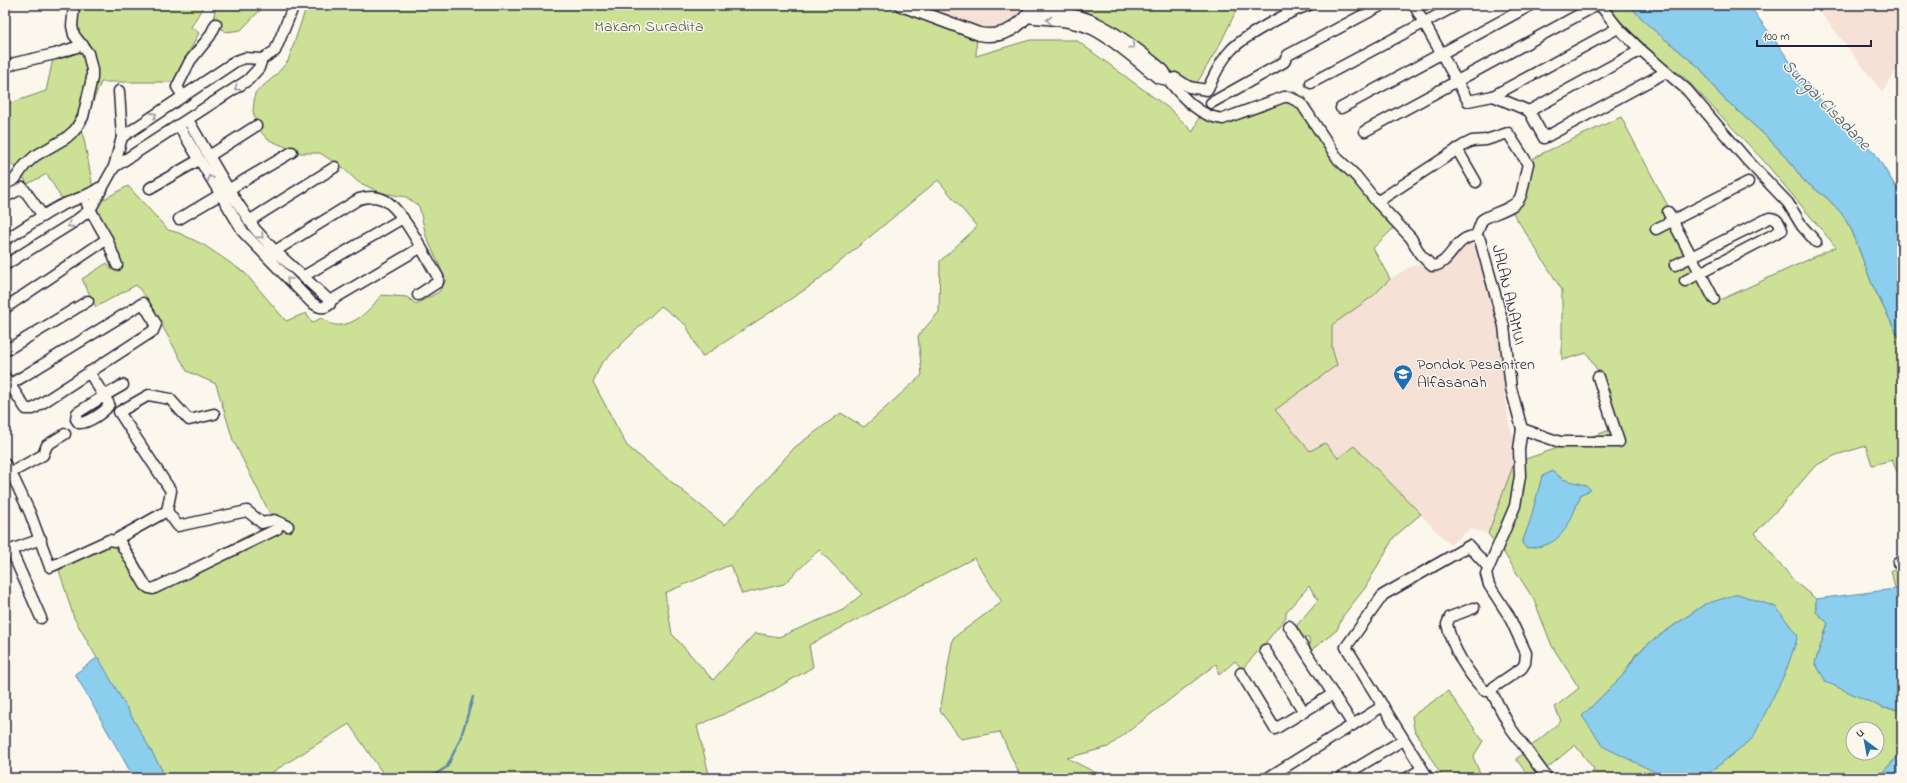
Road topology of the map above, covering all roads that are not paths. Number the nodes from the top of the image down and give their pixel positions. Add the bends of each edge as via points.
1 (74, 5) edge
2 (294, 5) edge
3 (901, 5) edge
4 (1309, 5) edge
5 (1382, 5) edge
6 (1414, 5) edge
7 (1457, 5) edge
8 (1531, 5) edge
9 (1597, 5) edge
10 (1600, 5) edge
11 (1031, 10) edge
12 (1424, 23) junction
13 (216, 24) dead end
14 (1618, 28) junction
15 (82, 45) junction
16 (1641, 50) junction
17 (1440, 54) junction
18 (262, 59) junction
19 (5, 68) edge
20 (1666, 72) junction
21 (1168, 80) junction
22 (1457, 81) junction
23 (1311, 83) dead end
24 (119, 91) dead end
25 (182, 96) junction
26 (1493, 96) junction
27 (1211, 103) dead end
28 (1341, 108) dead end
29 (1528, 111) junction
30 (188, 120) junction
31 (178, 126) junction
32 (256, 126) dead end
33 (1365, 131) dead end
34 (122, 137) junction
35 (1457, 149) junction
36 (292, 152) dead end
37 (204, 158) junction
38 (114, 167) junction
39 (335, 168) dead end
40 (1476, 182) dead end
41 (1748, 182) dead end
42 (5, 185) edge
43 (103, 185) junction
44 (150, 188) dead end
45 (224, 193) junction
46 (5, 197) edge
47 (83, 197) junction
48 (1376, 202) junction
49 (90, 210) junction
50 (1796, 214) junction
51 (43, 216) junction
52 (1670, 216) junction
53 (402, 218) junction
54 (179, 219) dead end
55 (249, 221) junction
56 (1779, 222) junction
57 (1656, 229) dead end
58 (1476, 236) junction
59 (107, 239) junction
60 (5, 240) edge
61 (1816, 242) dead end
62 (420, 248) junction
63 (275, 251) junction
64 (1692, 257) junction
65 (5, 265) edge
66 (117, 265) dead end
67 (1675, 265) dead end
68 (1700, 273) junction
69 (304, 276) junction
70 (1685, 281) dead end
71 (418, 294) dead end
72 (1714, 299) dead end
73 (88, 301) dead end
74 (330, 301) junction
75 (5, 308) edge
76 (5, 351) edge
77 (89, 372) junction
78 (1598, 377) dead end
79 (7, 383) edge
80 (123, 384) dead end
81 (214, 414) dead end
82 (1522, 429) junction
83 (65, 434) dead end
84 (8, 468) edge
85 (167, 511) junction
86 (288, 526) dead end
87 (277, 529) dead end
88 (41, 539) junction
89 (115, 540) junction
90 (8, 551) edge
91 (1488, 567) junction
92 (1474, 608) dead end
93 (41, 618) dead end
94 (1289, 626) dead end
95 (1266, 650) dead end
96 (1241, 673) dead end
97 (1491, 692) junction
98 (1333, 694) junction
99 (1383, 706) junction
100 (1304, 712) junction
101 (1352, 725) junction
102 (1403, 740) junction
103 (1422, 769) junction
104 (1270, 777) dead end
105 (1340, 778) edge
106 (1407, 778) edge
107 (1428, 778) edge
108 (1547, 778) edge

1 - 15 street via 72,26 77,40
2 - 18 street via 278,46 271,55
3 - 11 main road via 986,35 1005,33 1017,26
4 - 21 street via 1292,12 1235,46 1223,59 1207,90 1189,87 1175,78
5 - 27 street via 1288,55 1284,62
6 - 12 street
7 - 12 street
8 - 17 street
9 - 22 street
10 - 14 street
11 - 21 street via 1093,29 1158,78
12 - 17 street
12 - 23 street
13 - 25 street via 190,61 177,87
14 - 16 street
14 - 26 street
15 - 19 street
15 - 42 street via 88,53 92,78 79,123 75,130 58,144 29,160 14,179
16 - 20 street
16 - 29 street
17 - 22 street
17 - 28 street
18 - 25 street via 245,58 236,61
18 -> 30 street via 259,68 248,80
20 - 29 street via 1544,138
20 - 50 street via 1687,90
21 - 48 street, JALAN ANAMUI via 1193,107 1213,118 1223,119 1284,97 1297,100 1338,159 1356,176
22 - 26 street via 1468,101
22 - 33 street
24 - 34 street
34 -> 25 street
26 - 29 street
30 - 31 street
30 - 37 street
31 - 37 street
31 - 38 street
32 - 37 street
34 - 38 street
35 - 40 street
35 - 48 street
35 - 58 street via 1472,141 1495,138 1506,133 1510,134 1528,164 1519,200 1482,220
36 - 45 street
37 - 44 street
37 - 45 street
38 - 43 street
39 - 55 street
41 - 52 street
43 - 47 street
43 - 49 street
45 - 54 street
45 - 55 street
74 -> 45 street via 330,304 323,308 317,307 248,238
46 - 51 street via 23,188
47 - 49 street
47 - 51 street
48 - 58 street, JALAN ANAMUI via 1411,238 1420,254 1432,266 1441,263 1459,242
49 - 59 street
49 -> 65 street
50 - 56 street
50 - 61 street via 1802,226
51 - 60 street
52 - 57 street
52 - 64 street
53 - 62 street
53 - 63 street via 388,202 366,196
53 - 69 street
55 -> 63 street
56 - 64 street via 1769,218
56 - 68 street via 1782,230
58 - 82 street, JALAN ANAMUI via 1480,240 1504,326 1512,388
59 - 66 street
59 - 75 street
62 - 71 street via 438,280 433,286
62 - 74 street
63 - 69 street
64 - 67 street
64 - 68 street
68 - 70 street
68 - 72 street
69 - 74 street
73 - 76 street
77 - 79 street via 29,410
77 - 79 street via 153,331 156,324 143,303
77 - 80 street via 104,396
78 - 82 street via 1619,442 1560,442
81 - 85 street via 189,420 170,399 149,395 119,412 171,491
82 - 91 street, JALAN ANAMUI via 1519,448 1520,476 1515,506
83 - 84 street via 48,445 43,456
84 - 88 street
85 - 86 street via 178,526 247,511 262,523 274,520
85 - 89 street
87 - 89 street via 153,589 145,585 120,542
88 - 89 street via 50,567 109,540
88 - 90 street
90 - 93 street
91 - 97 street, JALAN ANAMUI via 1486,574 1489,585 1509,616 1526,653 1522,668 1494,687
91 - 99 street via 1469,546 1383,595 1346,647
92 - 97 street via 1450,617 1447,624 1457,650 1477,683 1484,692
94 - 98 street
95 - 100 street
96 - 100 street via 1275,729
97 - 108 street via 1510,727
98 - 100 street
98 - 101 street
99 - 101 street
99 - 102 street
101 - 104 street
102 - 103 street
102 - 105 street
103 - 106 street
103 - 107 street

